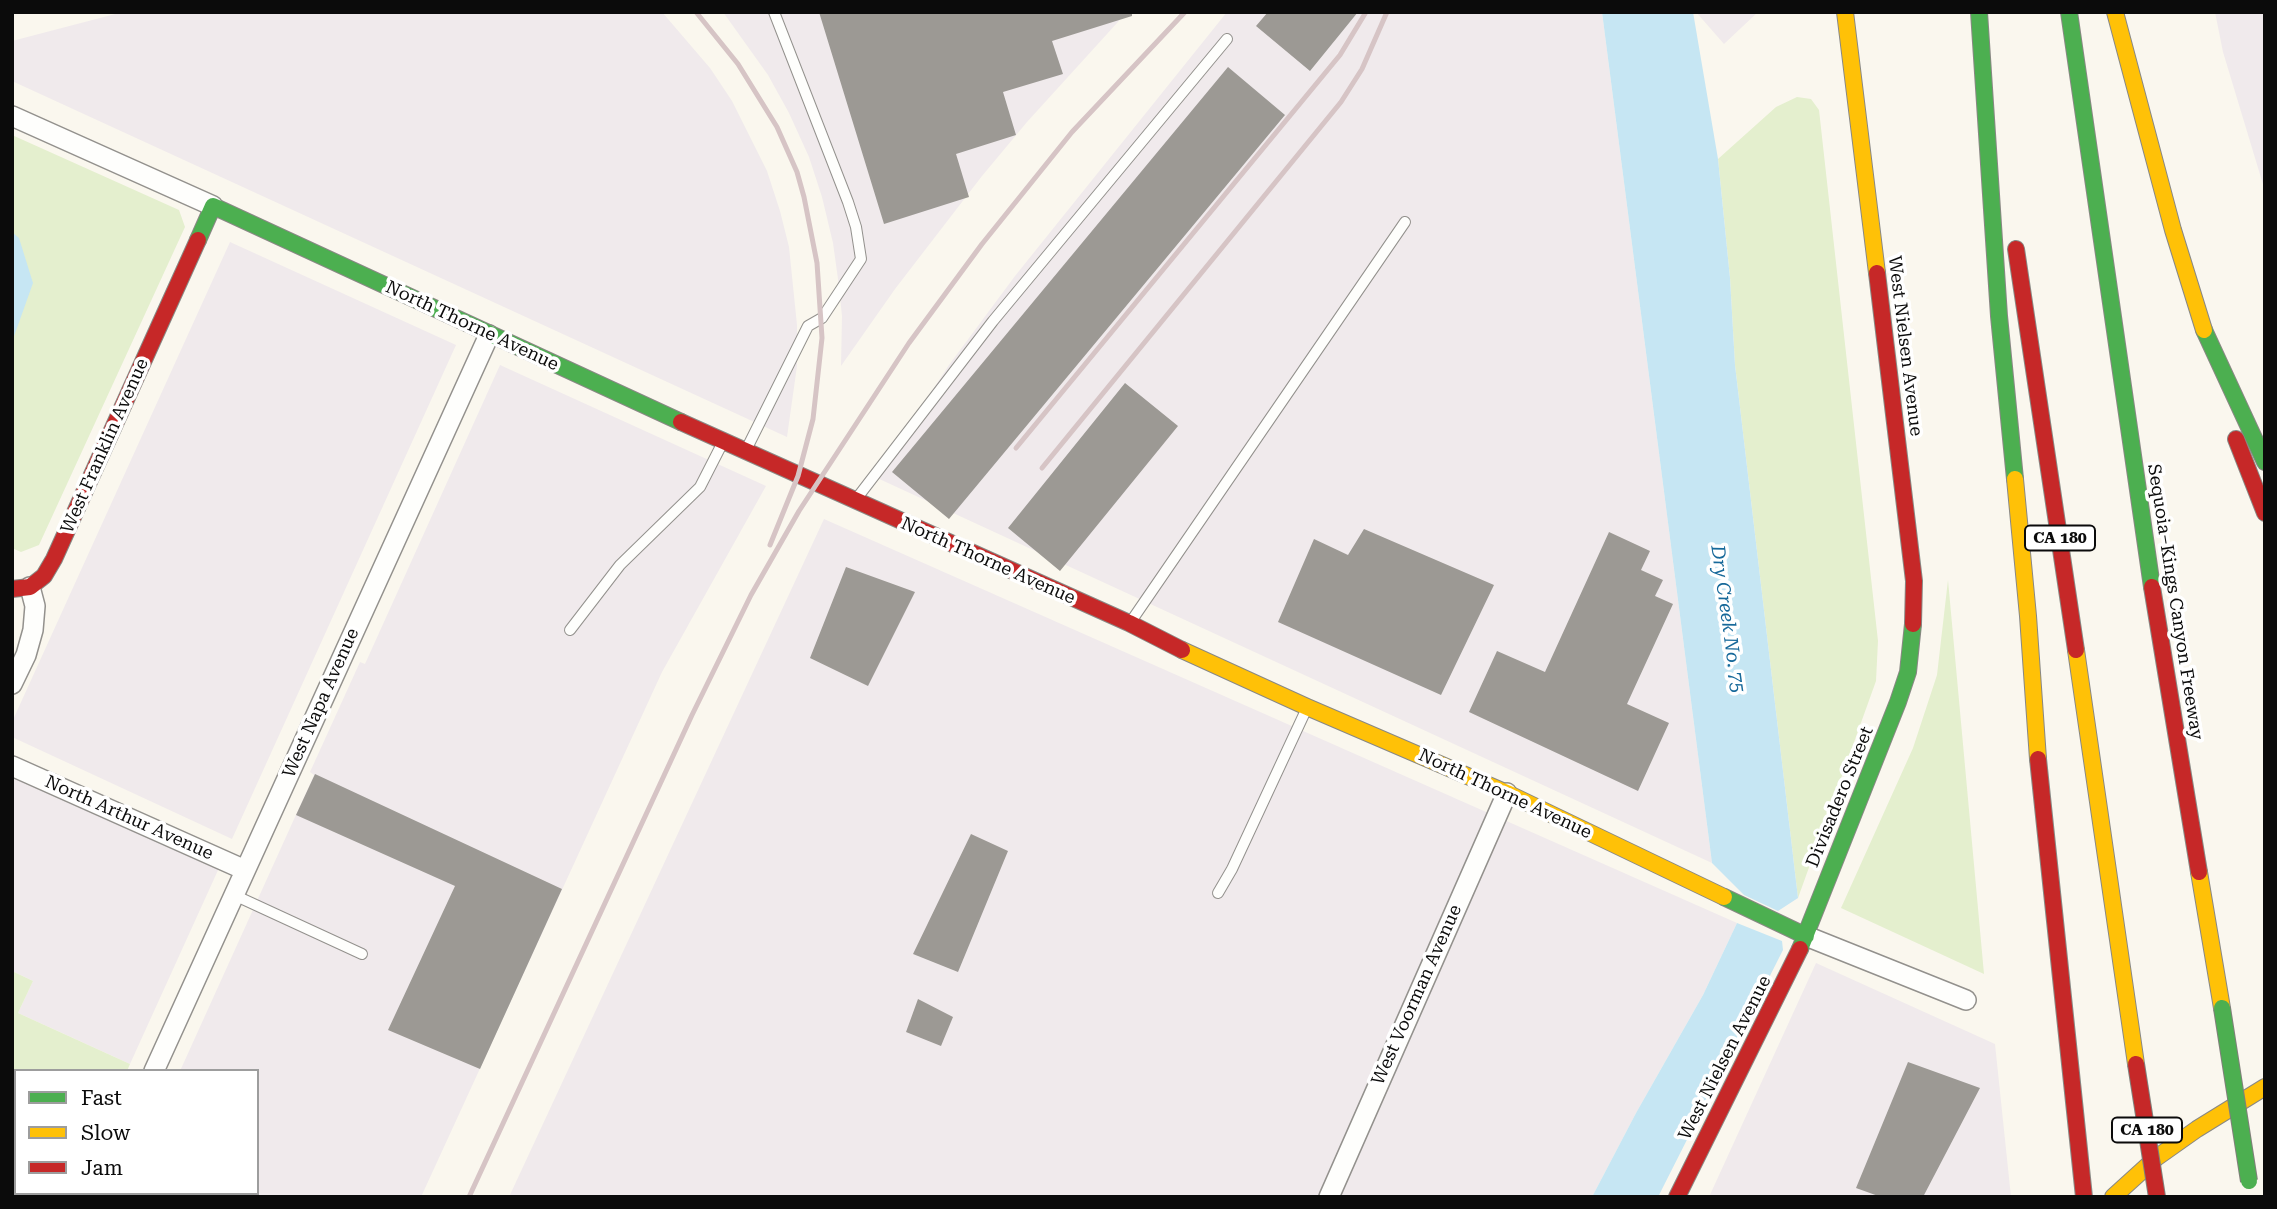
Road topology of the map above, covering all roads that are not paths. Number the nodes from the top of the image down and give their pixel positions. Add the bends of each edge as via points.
1 (774, 12) edge
2 (1862, 12) edge
3 (1980, 12) edge
4 (2069, 12) edge
5 (2115, 12) edge
6 (1845, 19) edge
7 (1227, 39) dead end
8 (12, 116) edge
9 (2007, 192) dead end
10 (214, 206) junction
11 (1405, 222) dead end
12 (2013, 233) dead end
13 (2202, 326) junction
14 (489, 335) junction
15 (724, 442) junction
16 (745, 452) junction
17 (2265, 462) edge
18 (854, 501) junction
19 (2265, 513) edge
20 (21, 588) edge
21 (2028, 616) junction
22 (1129, 623) junction
23 (570, 630) dead end
24 (1908, 672) joint
25 (12, 684) edge
26 (1307, 707) junction
27 (12, 766) edge
28 (1507, 793) junction
29 (245, 870) junction
30 (1217, 892) dead end
31 (234, 895) junction
32 (1799, 933) junction
33 (362, 954) dead end
34 (1966, 1000) dead end
35 (2081, 1010) dead end
36 (155, 1069) edge
37 (2265, 1087) edge
38 (2251, 1189) edge
39 (2108, 1192) edge
40 (1329, 1197) edge
41 (1677, 1197) edge
42 (2084, 1197) edge
43 (2157, 1197) edge

1 - 16 lane via 848,202 861,259 822,318 808,326
2 - 6 main road
3 - 9 main road
3 - 21 main road via 1998,316
4 - 38 main road, Sequoia–Kings Canyon Freeway, bridge via 2157,622
5 - 13 main road
6 - 24 main road, West Nielsen Avenue via 1914,581
7 - 18 lane via 993,321
8 - 10 street, North Thorne Avenue
10 - 14 main road, North Thorne Avenue
10 - 20 main road, West Franklin Avenue via 54,559 44,576
11 - 22 lane
12 - 43 main road, CA 180, bridge
13 - 17 main road
13 - 19 main road
14 - 15 main road, North Thorne Avenue
14 - 29 street, West Napa Avenue
15 - 16 main road, North Thorne Avenue
15 - 23 lane via 700,487 620,565
16 - 18 main road, North Thorne Avenue
18 - 22 main road, North Thorne Avenue
20 - 25 street, West Franklin Avenue via 35,606 33,630
21 - 35 main road
21 - 42 main road via 2040,786
22 - 26 main road, North Thorne Avenue
24 - 32 main road, Divisadero Street
26 - 28 main road, North Thorne Avenue
26 - 30 lane via 1233,869
27 - 29 street, North Arthur Avenue
28 - 32 main road, North Thorne Avenue
28 - 40 street, West Voorman Avenue
29 - 31 street, West Napa Avenue
31 - 33 lane
31 - 36 street, West Napa Avenue
32 - 34 street, North Thorne Avenue
32 - 41 main road, West Nielsen Avenue
37 - 39 main road

